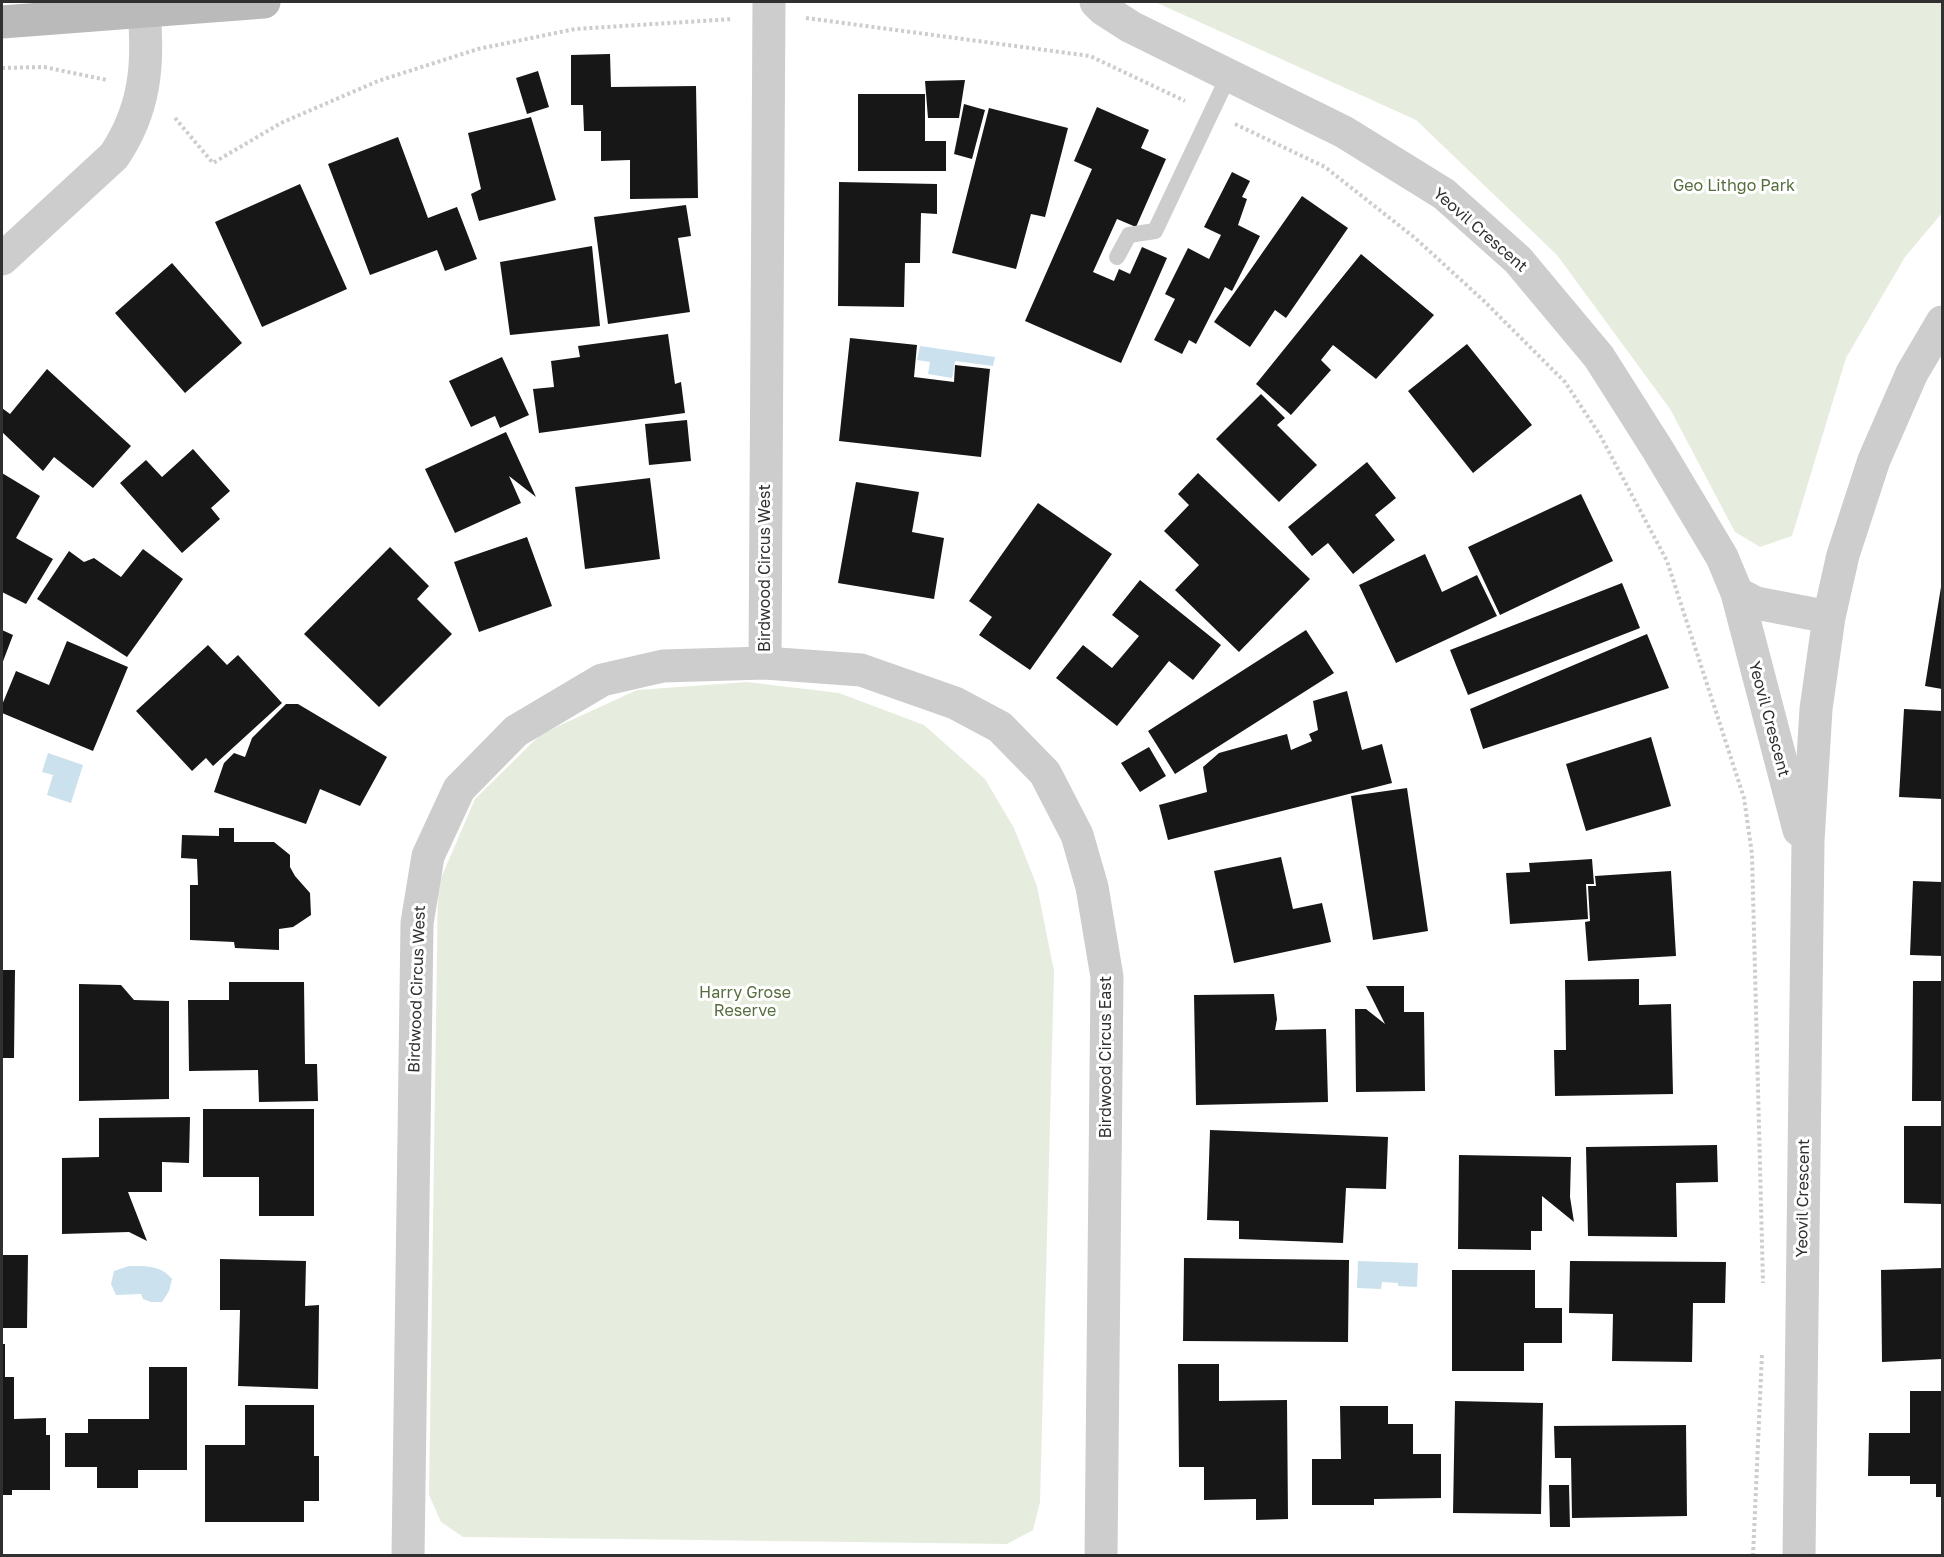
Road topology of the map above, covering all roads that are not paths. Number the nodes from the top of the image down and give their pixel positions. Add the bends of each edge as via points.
1 (264, 2) edge
2 (1095, 2) edge
3 (144, 11) junction
4 (760, 13) edge
5 (2, 22) edge
6 (1229, 75) junction
7 (1117, 257) dead end
8 (2, 259) edge
9 (1942, 322) edge
10 (1737, 593) junction
11 (1829, 616) junction
12 (765, 663) junction
13 (1808, 841) junction
14 (408, 1556) edge
15 (1101, 1556) edge
16 (1799, 1556) edge

1 - 3 main road
2 - 6 street, Yeovil Crescent via 1131,27
3 - 5 main road
3 - 8 street via 145,74 128,135 114,156
4 - 12 street, Birdwood Circus West
6 - 7 lane via 1155,231 1129,235
6 - 10 street, Yeovil Crescent via 1344,132 1444,194 1518,260 1599,357 1722,557
9 - 11 street, Yeovil Crescent via 1912,374 1874,460 1842,555
10 - 11 street via 1756,603
10 - 13 street, Yeovil Crescent via 1798,829
11 - 13 street, Yeovil Crescent via 1816,709
12 - 14 street, Birdwood Circus West via 663,666 602,680 516,731 459,789 428,856 417,923
12 - 15 street, Birdwood Circus East via 861,670 956,703 1000,726 1045,772 1077,835 1092,887 1107,977
13 - 16 street, Yeovil Crescent

